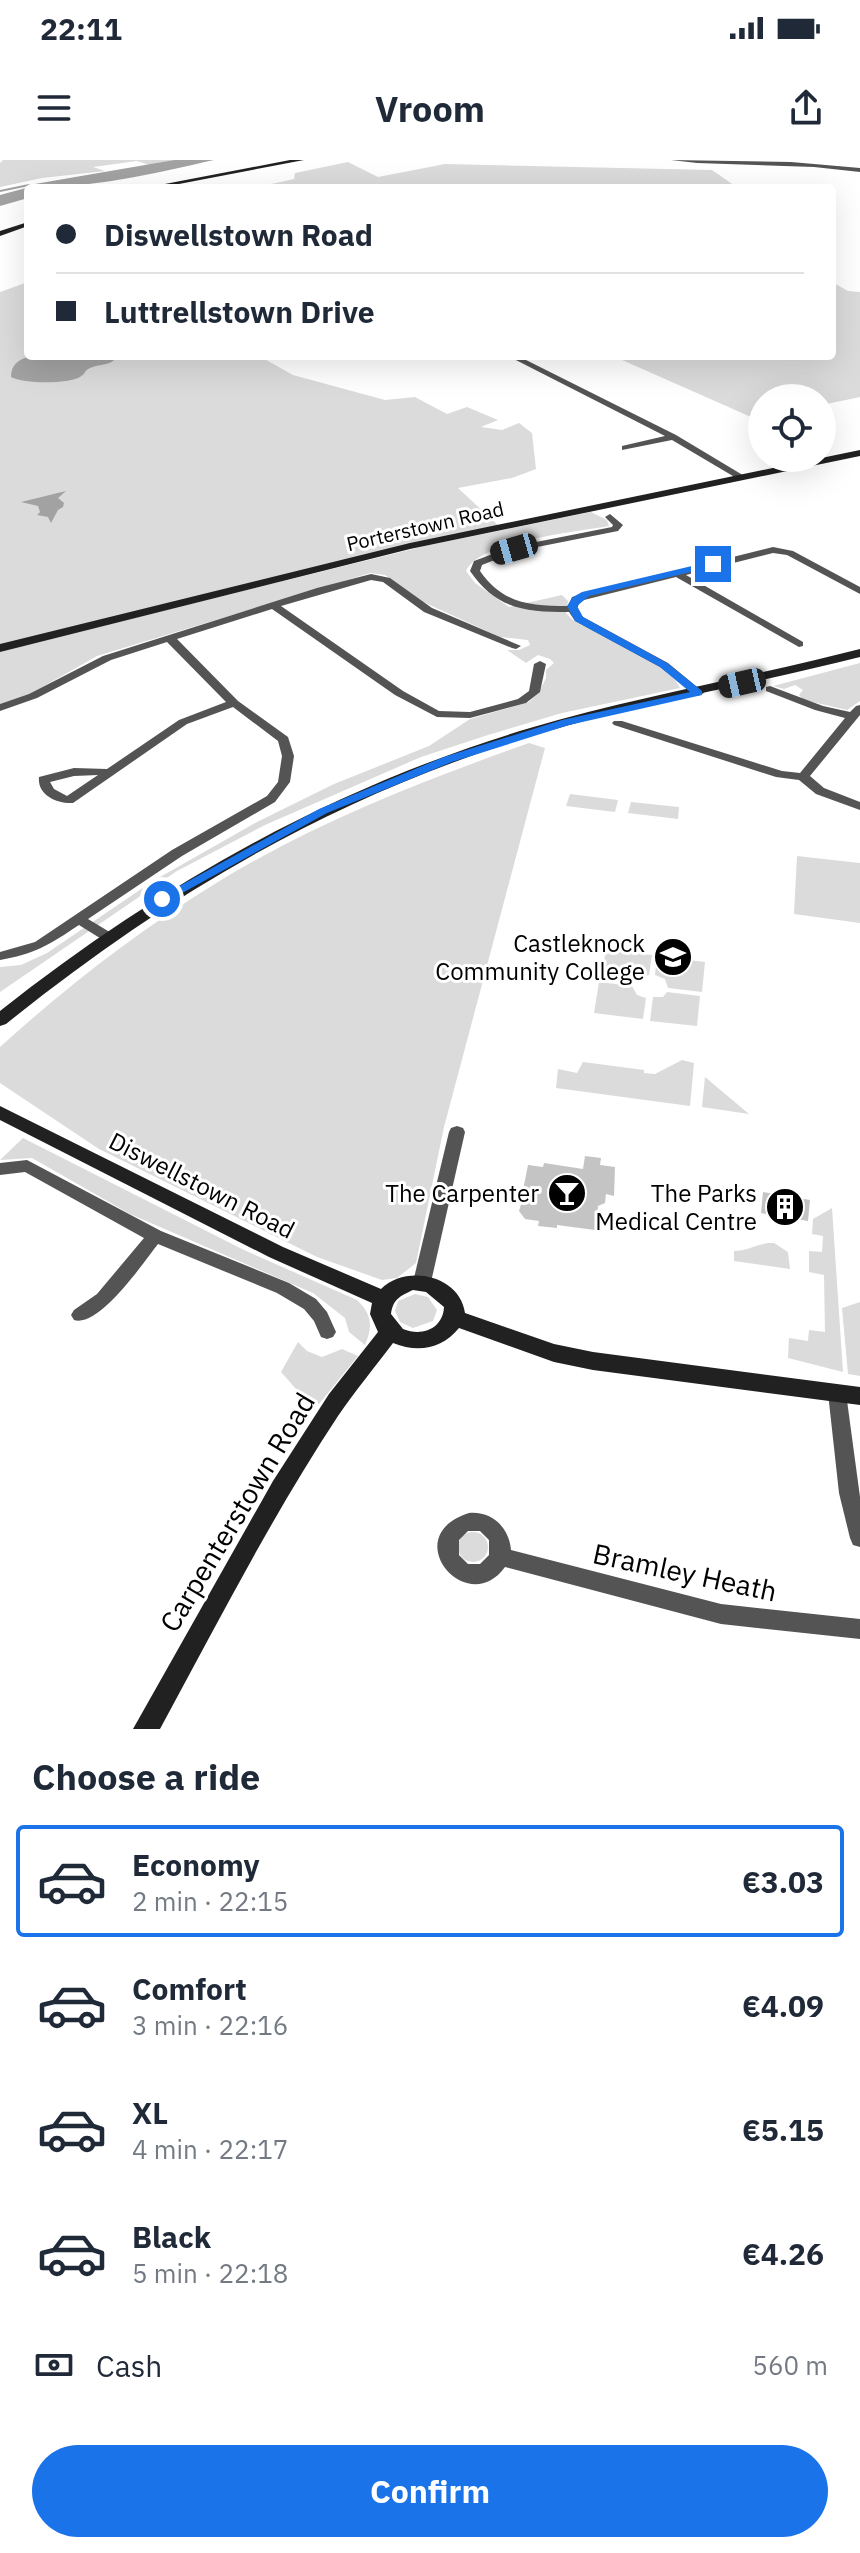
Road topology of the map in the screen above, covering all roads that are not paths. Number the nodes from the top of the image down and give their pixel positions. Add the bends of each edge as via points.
1 (301, 160) edge
2 (674, 160) edge
3 (860, 170) edge
4 (169, 184) edge
5 (24, 225) edge
6 (0, 234) edge
7 (520, 360) edge
8 (673, 437) junction
9 (625, 448) dead end
10 (860, 453) edge
11 (741, 477) junction
12 (610, 517) dead end
13 (676, 573) junction
14 (860, 591) edge
15 (273, 605) junction
16 (572, 609) junction
17 (169, 638) junction
18 (799, 644) dead end
19 (516, 646) dead end
20 (0, 648) edge
21 (860, 653) edge
22 (540, 664) dead end
23 (770, 689) dead end
24 (698, 693) junction
25 (234, 703) junction
26 (0, 708) edge
27 (856, 712) edge
28 (618, 723) dead end
29 (106, 772) dead end
30 (803, 777) junction
31 (860, 806) edge
32 (78, 919) junction
33 (108, 937) junction
34 (0, 956) edge
35 (0, 1020) edge
36 (0, 1112) edge
37 (457, 1132) dead end
38 (8, 1167) edge
39 (155, 1236) junction
40 (422, 1282) junction
41 (383, 1299) junction
42 (80, 1315) dead end
43 (452, 1317) junction
44 (327, 1332) dead end
45 (390, 1332) junction
46 (837, 1393) junction
47 (860, 1396) edge
48 (860, 1538) edge
49 (501, 1557) dead end
50 (860, 1629) edge
51 (146, 1729) edge

1 - 4 street
2 - 3 street
5 - 6 street
7 - 8 street
8 - 9 street
8 - 11 street
10 - 11 street, Porterstown Road
11 - 20 street, Porterstown Road via 410,546
12 - 16 street via 618,525 615,529 514,549 478,563 475,571 481,582 506,603
13 - 14 street via 777,550
13 - 16 street via 585,594
13 - 18 street
15 - 17 street
15 - 19 street via 380,578 428,610
15 - 22 street via 437,714 470,715 522,701 534,692
16 - 24 street via 583,621 664,665
17 - 25 street
17 - 26 street via 92,664
21 - 24 street
23 - 27 street via 793,692 819,708
24 - 33 street via 537,730 384,784 216,867
25 - 29 street via 183,722
25 - 32 street via 284,740 288,767 279,789 256,809 177,853
27 - 30 street
28 - 30 street
30 - 31 street via 820,791
32 - 33 street
32 - 34 street via 40,945
33 - 35 street
36 - 41 street, Diswellstown Road via 276,1252
37 - 40 street
38 - 39 street via 33,1169
39 - 42 street via 103,1299
39 - 44 street via 299,1296 316,1310
40 - 41 street via 401,1285
40 - 43 street via 447,1295
41 - 45 street via 380,1313
43 - 45 street via 447,1328 430,1339 409,1340
43 - 46 street via 571,1357
45 - 51 street, Carpenterstown Road via 331,1408 244,1550
46 - 47 street
46 - 48 street
49 - 50 street, Bramley Heath via 721,1614

